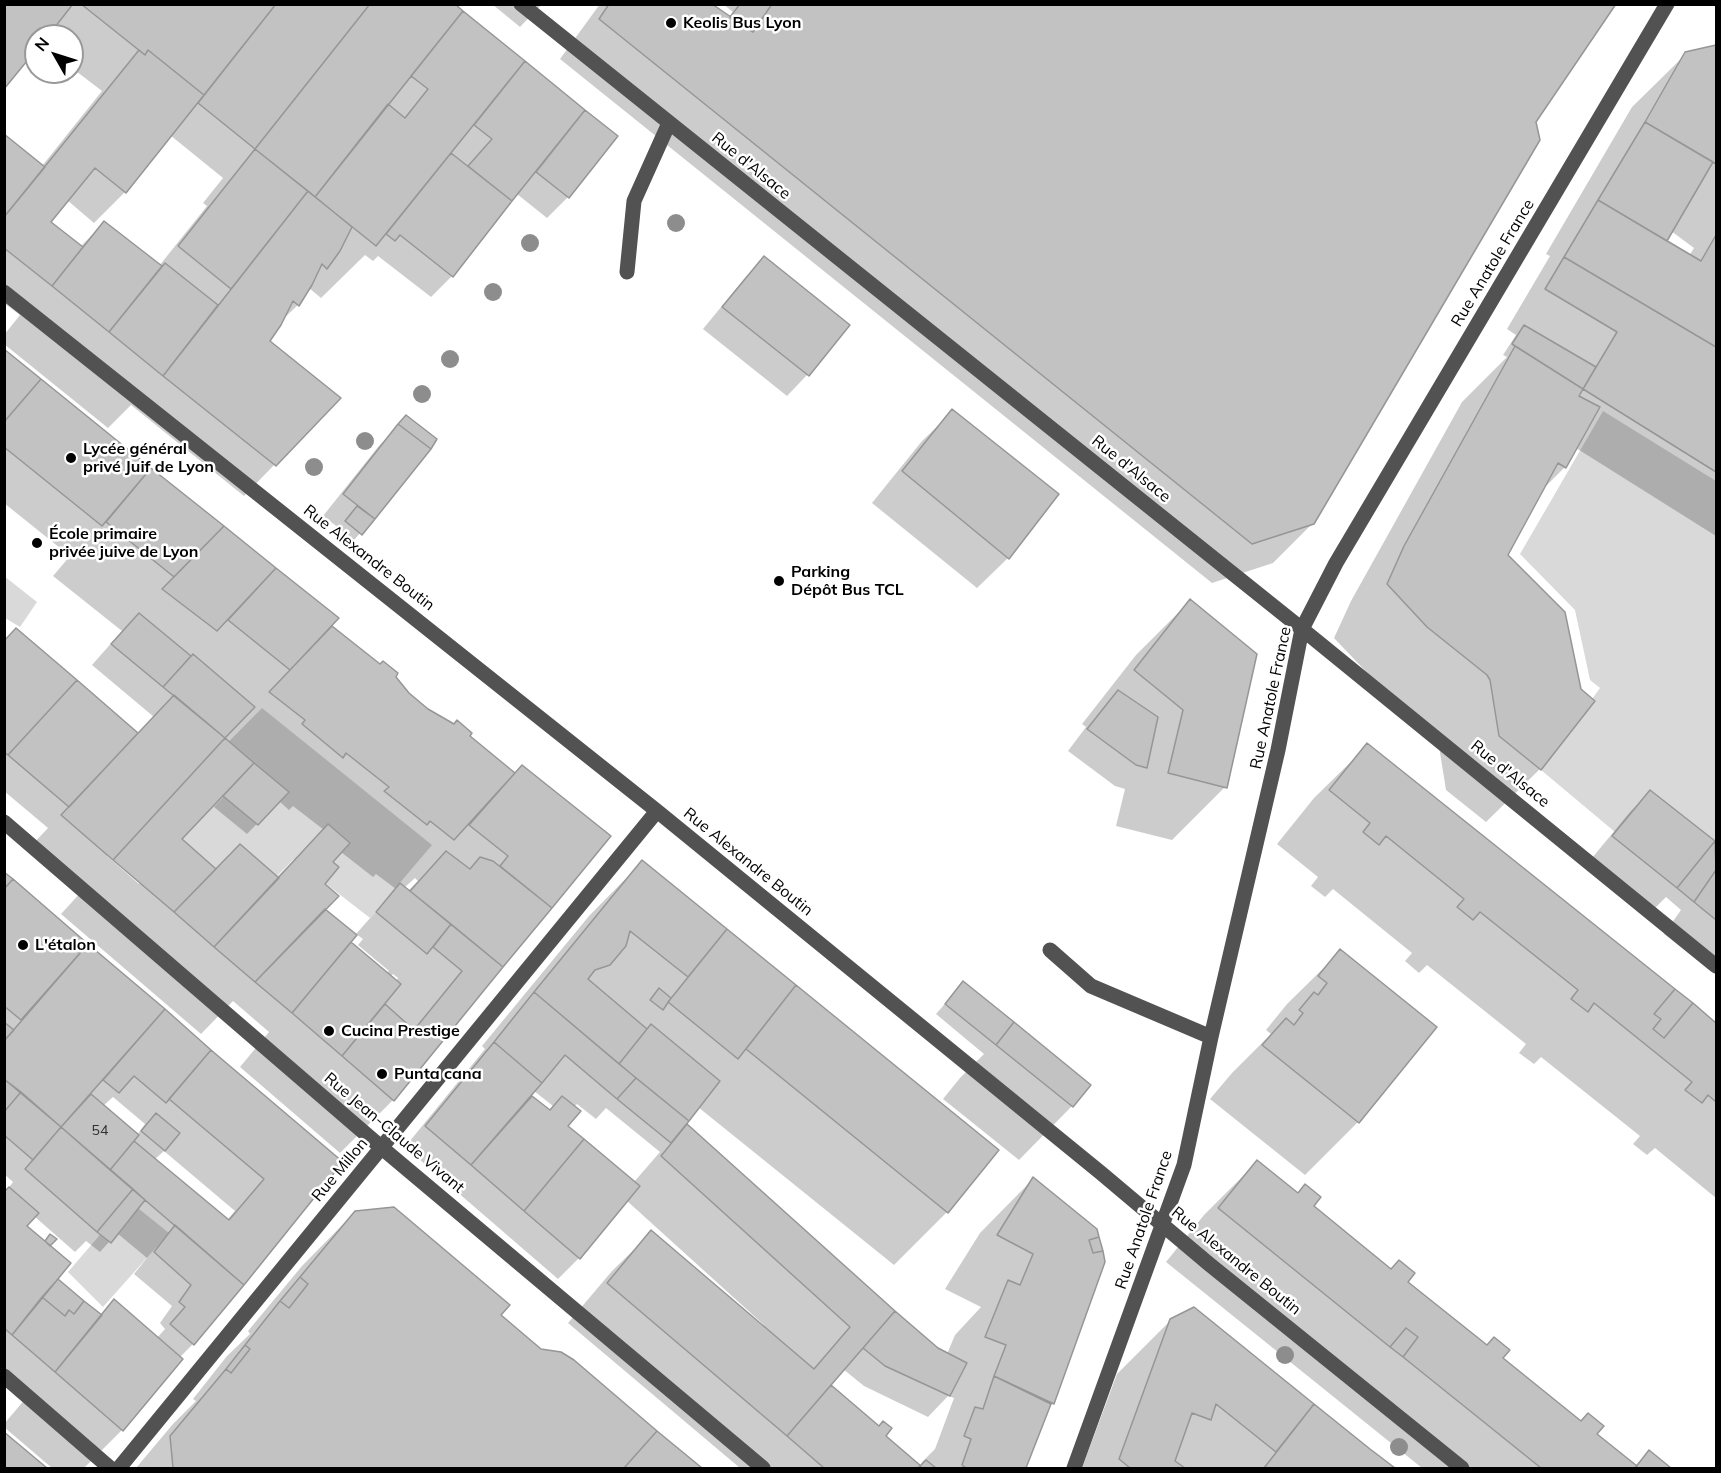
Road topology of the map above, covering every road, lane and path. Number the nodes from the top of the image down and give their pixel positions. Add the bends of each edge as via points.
1 (520, 4) edge
2 (1667, 4) edge
3 (669, 123) junction
4 (627, 272) dead end
5 (4, 292) edge
6 (1302, 629) junction
7 (657, 811) junction
8 (4, 822) edge
9 (1050, 950) dead end
10 (1716, 966) edge
11 (1211, 1037) junction
12 (382, 1148) junction
13 (1162, 1224) junction
14 (4, 1376) edge
15 (110, 1468) edge
16 (119, 1468) edge
17 (763, 1468) edge
18 (1074, 1468) edge
19 (1462, 1468) edge

1 - 3 street, Rue d'Alsace
2 - 6 street, Rue Anatole France via 1336,563
3 - 4 street via 634,201
3 - 6 street, Rue d'Alsace
5 - 7 street, Rue Alexandre Boutin
6 - 10 street, Rue d'Alsace
6 - 11 street, Rue Anatole France
7 - 12 street, Rue Millon
7 - 13 street, Rue Alexandre Boutin
8 - 12 street, Rue Jean-Claude Vivant
9 - 11 street via 1091,986
11 - 13 street, Rue Anatole France via 1184,1165
12 - 16 street, Rue Millon
12 - 17 street, Rue Jean-Claude Vivant
13 - 18 street, Rue Anatole France
13 - 19 street, Rue Alexandre Boutin
14 - 15 street

